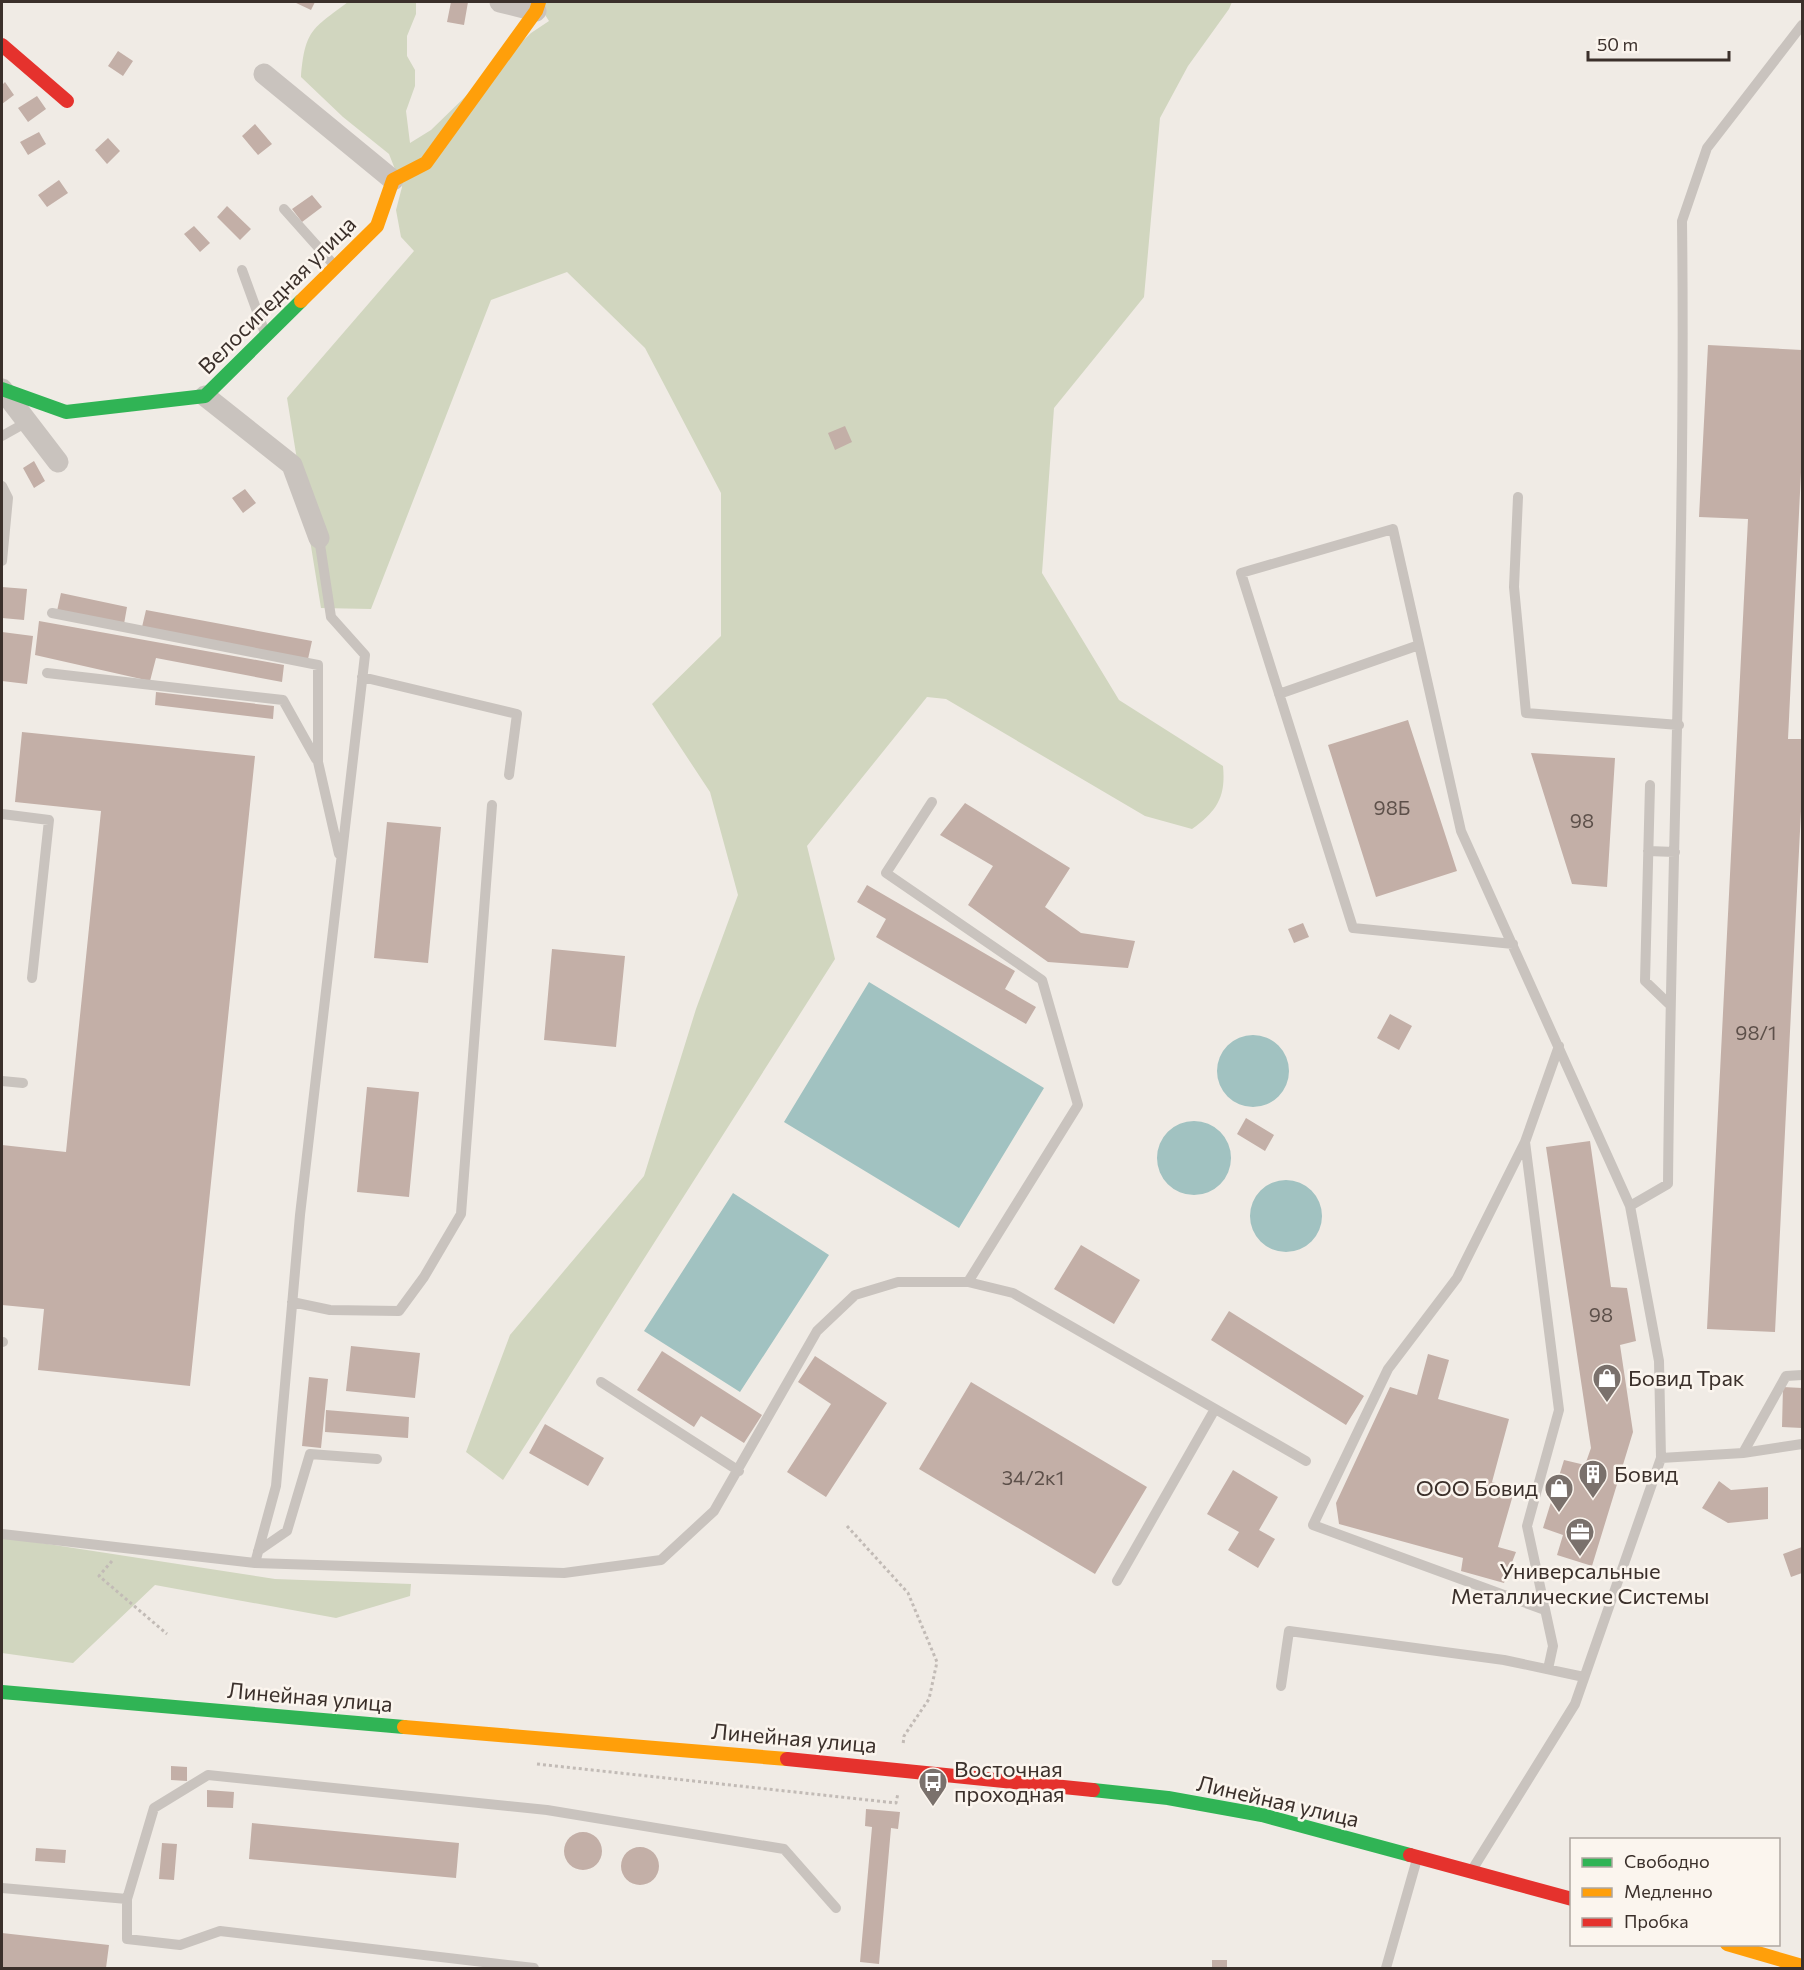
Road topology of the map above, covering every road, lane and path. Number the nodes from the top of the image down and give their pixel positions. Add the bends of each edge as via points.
1 (500, 2) edge
2 (538, 6) edge
3 (1803, 25) edge
4 (2, 45) edge
5 (264, 74) dead end
6 (67, 101) dead end
7 (393, 180) junction
8 (284, 209) dead end
9 (336, 267) junction
10 (242, 270) dead end
11 (266, 336) junction
12 (2, 389) edge
13 (205, 396) junction
14 (27, 422) junction
15 (2, 436) edge
16 (57, 462) dead end
17 (2, 486) edge
18 (1518, 497) dead end
19 (320, 538) joint
20 (2, 561) edge
21 (52, 613) dead end
22 (1419, 645) junction
23 (47, 673) dead end
24 (362, 677) junction
25 (1279, 694) junction
26 (1679, 725) junction
27 (318, 762) junction
28 (510, 775) dead end
29 (1650, 785) dead end
30 (932, 801) dead end
31 (492, 805) dead end
32 (2, 813) edge
33 (1648, 851) junction
34 (1675, 852) junction
35 (340, 863) junction
36 (1513, 944) junction
37 (32, 978) dead end
38 (1670, 1004) junction
39 (1559, 1046) junction
40 (2, 1082) edge
41 (23, 1083) dead end
42 (1525, 1143) junction
43 (1630, 1206) junction
44 (968, 1282) junction
45 (292, 1302) junction
46 (1803, 1375) edge
47 (601, 1382) dead end
48 (1215, 1409) junction
49 (1803, 1444) edge
50 (1743, 1453) junction
51 (1661, 1458) junction
52 (377, 1459) dead end
53 (1306, 1461) dead end
54 (739, 1471) junction
55 (848, 1526) dead end
56 (2, 1534) edge
57 (124, 1548) junction
58 (258, 1551) junction
59 (255, 1563) junction
60 (1118, 1581) dead end
61 (1545, 1610) junction
62 (167, 1634) dead end
63 (1548, 1669) junction
64 (1584, 1677) junction
65 (1281, 1686) dead end
66 (2, 1692) edge
67 (904, 1736) dead end
68 (1418, 1856) junction
69 (1472, 1871) junction
70 (2, 1888) edge
71 (1570, 1898) edge
72 (127, 1899) junction
73 (836, 1908) dead end
74 (1734, 1946) edge
75 (1803, 1966) edge
76 (534, 1968) edge
77 (1386, 1968) edge

1 - 2 street
2 - 7 street via 426,163
3 - 26 lane via 1707,148 1682,221
4 - 6 street
5 - 7 street
7 - 9 street, Велосипедная улица via 377,226
8 - 9 lane
9 - 11 street, Велосипедная улица
10 - 11 lane
11 - 13 street, Велосипедная улица
12 - 13 street, Велосипедная улица via 66,412
12 - 14 street
13 - 19 street via 292,465
14 - 15 lane
14 - 16 street
17 - 20 lane via 8,498
18 - 26 lane via 1514,587 1526,713
19 - 24 lane via 331,617 364,655
21 - 27 lane via 318,665
22 - 25 lane
22 - 25 lane via 1393,529 1241,573
22 - 36 lane via 1461,831
23 - 27 lane via 283,700
24 - 28 lane via 517,714
24 - 35 lane
25 - 36 lane via 1353,928
26 - 34 lane
27 - 35 lane
29 - 33 lane
30 - 44 lane via 886,873 1042,980 1078,1105
31 - 45 lane via 461,1214 424,1278 399,1311 330,1310
32 - 37 lane via 49,820
33 - 34 lane
33 - 38 lane via 1645,981
34 - 38 lane
35 - 45 lane
36 - 39 lane
38 - 43 lane via 1668,1184
39 - 42 lane
39 - 43 lane
40 - 41 lane
42 - 61 lane via 1559,1410 1527,1526
42 - 61 lane via 1457,1278 1388,1369 1312,1525
43 - 51 lane via 1659,1361
44 - 48 lane via 1013,1293
44 - 54 lane via 898,1282 855,1295 816,1331
45 - 58 lane via 276,1486
46 - 50 lane via 1786,1376
47 - 54 lane
48 - 53 lane
48 - 60 lane
49 - 50 lane
50 - 51 lane
51 - 64 lane
52 - 58 lane via 310,1454 287,1531
54 - 59 lane via 714,1511 661,1560 564,1574
55 - 67 path via 908,1593 937,1662 929,1699
56 - 57 lane
57 - 59 lane
57 - 62 path via 99,1576
58 - 59 lane
61 - 63 lane via 1553,1646
63 - 64 lane
63 - 65 lane via 1289,1631
64 - 69 lane via 1575,1704
66 - 68 street, Линейная улица via 889,1768 1157,1797 1262,1815
68 - 69 street, Линейная улица
68 - 77 lane
69 - 71 street, Линейная улица
70 - 72 lane
72 - 73 lane via 154,1808 208,1775 546,1810 784,1849
72 - 76 lane via 127,1939 180,1945 220,1931
74 - 75 street

